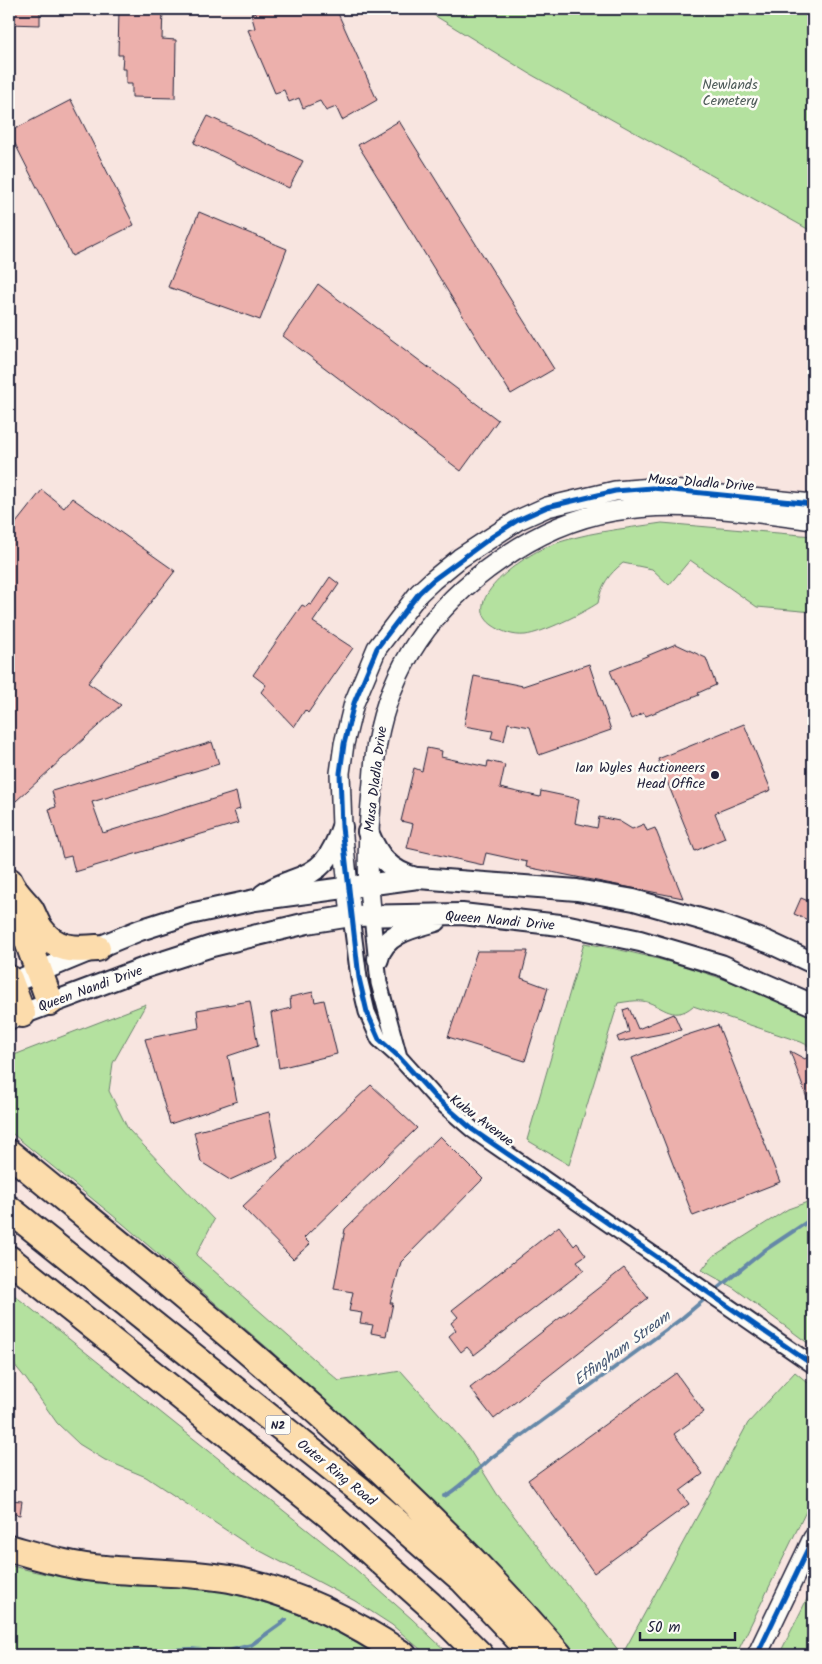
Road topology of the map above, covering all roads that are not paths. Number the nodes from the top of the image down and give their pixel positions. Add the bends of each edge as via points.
1 (813, 504) edge
2 (813, 520) edge
3 (342, 827) junction
4 (368, 832) junction
5 (418, 878) junction
6 (368, 886) junction
7 (12, 887) edge
8 (348, 889) junction
9 (256, 900) junction
10 (462, 914) junction
11 (351, 916) junction
12 (372, 916) junction
13 (97, 948) junction
14 (378, 959) junction
15 (813, 963) edge
16 (39, 970) junction
17 (9, 982) edge
18 (50, 1002) junction
19 (813, 1005) edge
20 (16, 1017) edge
21 (399, 1057) junction
22 (9, 1153) edge
23 (9, 1209) edge
24 (9, 1259) edge
25 (813, 1365) edge
26 (813, 1538) edge
27 (9, 1548) edge
28 (808, 1554) edge
29 (403, 1655) edge
30 (480, 1655) edge
31 (534, 1655) edge
32 (559, 1655) edge
33 (757, 1655) edge

1 - 3 street, Musa Dladla Drive via 676,489 635,488 547,507 492,536 418,593 377,648 354,703 344,744 340,773
2 - 4 street, Musa Dladla Drive via 709,508 659,506 614,511 571,522 526,541 489,567 439,611 418,640 388,700 377,743
3 - 8 street, Musa Dladla Drive
3 - 9 main road via 335,848 324,864 307,875 271,888
4 - 5 main road via 385,863 403,875
4 - 6 street, Musa Dladla Drive
5 - 6 main road
5 - 15 main road via 577,890 634,900 718,924
6 - 8 main road
6 - 12 street, Musa Dladla Drive
7 - 13 highway via 41,930 58,945 77,949
7 - 16 highway via 17,913
8 - 9 main road
8 - 11 street, Musa Dladla Drive
9 - 13 main road via 190,914
10 - 12 main road, Queen Nandi Drive
10 - 14 main road via 403,931 382,947
10 - 19 main road, Queen Nandi Drive via 569,926 640,941 721,965
11 - 12 main road, Queen Nandi Drive
11 - 18 main road, Queen Nandi Drive via 212,946
11 - 21 street, Kubu Avenue via 367,1012 379,1039
12 - 14 street, Kubu Avenue
13 - 16 main road
14 - 21 street, Kubu Avenue via 379,983
16 - 17 main road
16 - 18 highway
17 - 20 highway
18 - 20 main road, Queen Nandi Drive
21 - 25 street, Kubu Avenue via 435,1097 473,1130
22 - 32 highway via 288,1385 468,1557
23 - 31 highway, Outer Ring Road / N2 via 376,1503 463,1580
24 - 30 highway via 334,1519 430,1605
26 - 28 street
27 - 29 highway via 59,1563 104,1569 188,1573 273,1590 349,1622
28 - 33 street

